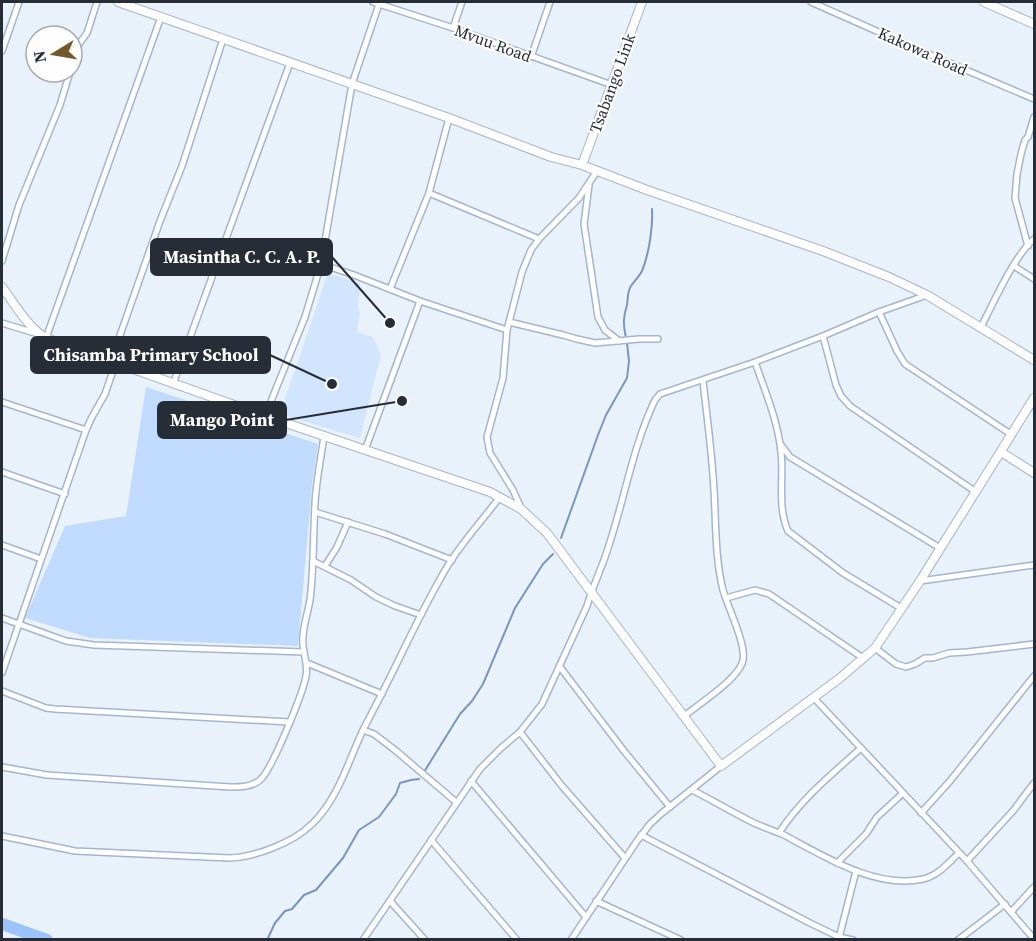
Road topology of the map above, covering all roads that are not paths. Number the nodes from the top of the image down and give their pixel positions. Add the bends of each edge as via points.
1 (19, 2) edge
2 (97, 2) edge
3 (118, 2) edge
4 (462, 2) edge
5 (550, 2) edge
6 (642, 2) edge
7 (811, 2) edge
8 (984, 2) edge
9 (376, 3) edge
10 (161, 17) junction
11 (1035, 24) edge
12 (453, 28) junction
13 (84, 37) edge
14 (223, 39) junction
15 (2, 51) edge
16 (531, 57) junction
17 (290, 63) junction
18 (66, 84) edge
19 (352, 84) junction
20 (612, 85) junction
21 (1035, 99) edge
22 (1035, 117) edge
23 (449, 118) junction
24 (582, 165) junction
25 (597, 171) junction
26 (590, 180) junction
27 (429, 193) junction
28 (1035, 239) edge
29 (538, 240) junction
30 (1028, 246) junction
31 (2, 261) edge
32 (321, 264) junction
33 (1014, 266) junction
34 (1035, 279) edge
35 (2, 287) edge
36 (390, 289) junction
37 (927, 295) junction
38 (420, 301) junction
39 (879, 312) junction
40 (508, 322) junction
41 (2, 323) edge
42 (981, 327) junction
43 (507, 330) junction
44 (43, 336) junction
45 (823, 336) junction
46 (658, 339) dead end
47 (619, 341) junction
48 (1035, 360) edge
49 (113, 362) junction
50 (755, 362) junction
51 (703, 381) junction
52 (173, 384) junction
53 (1035, 398) edge
54 (2, 402) edge
55 (265, 416) junction
56 (86, 430) junction
57 (1012, 435) junction
58 (324, 436) junction
59 (780, 444) junction
60 (364, 450) junction
61 (1001, 453) junction
62 (2, 472) edge
63 (1035, 473) edge
64 (976, 492) junction
65 (65, 494) junction
66 (500, 497) junction
67 (521, 509) junction
68 (315, 512) junction
69 (348, 522) junction
70 (2, 545) edge
71 (940, 549) junction
72 (41, 559) junction
73 (452, 560) junction
74 (313, 561) junction
75 (1035, 565) edge
76 (325, 566) junction
77 (920, 581) junction
78 (591, 592) junction
79 (726, 598) junction
80 (901, 608) junction
81 (421, 615) junction
82 (2, 618) edge
83 (18, 623) junction
84 (1035, 644) edge
85 (875, 648) junction
86 (303, 652) junction
87 (863, 658) junction
88 (307, 663) junction
89 (560, 667) junction
90 (2, 673) edge
91 (1035, 676) edge
92 (2, 691) edge
93 (382, 694) junction
94 (814, 698) junction
95 (684, 716) junction
96 (289, 722) junction
97 (363, 730) junction
98 (520, 732) junction
99 (861, 748) junction
100 (721, 766) junction
101 (2, 767) edge
102 (471, 781) junction
103 (1035, 783) edge
104 (692, 790) junction
105 (903, 793) junction
106 (456, 802) junction
107 (670, 807) junction
108 (921, 813) junction
109 (779, 833) junction
110 (641, 835) junction
111 (2, 836) edge
112 (431, 840) junction
113 (959, 853) junction
114 (625, 858) junction
115 (967, 861) junction
116 (837, 863) junction
117 (856, 872) junction
118 (1035, 887) edge
119 (390, 901) junction
120 (596, 901) junction
121 (1005, 904) junction
122 (1011, 912) junction
123 (586, 917) junction
124 (839, 938) edge
125 (363, 939) edge
126 (425, 939) edge
127 (517, 939) edge
128 (571, 939) edge
129 (681, 939) edge
130 (853, 939) edge
131 (958, 939) edge
132 (1035, 939) edge

1 - 15 street
2 - 13 street
3 - 10 street
4 - 12 street
5 - 16 street
6 - 20 street, Tsabango Link
7 - 21 street, Kakowa Road
8 - 11 street
9 - 12 street, Mvuu Road
9 - 19 street
10 - 14 street
10 - 44 street
12 - 16 street, Mvuu Road
14 - 17 street
14 - 49 street
16 - 20 street, Mvuu Road
17 - 19 street
17 - 52 street
18 - 31 street via 19,205
19 - 23 street
19 - 32 street
20 - 24 street, Tsabango Link
22 - 30 street via 1023,147 1015,198
23 - 24 street
23 - 27 street
24 - 25 street
25 - 26 street
25 - 37 street via 823,251
26 - 29 street via 579,198
26 - 47 street via 584,224 595,301 604,330
27 - 29 street
27 - 36 street
28 - 30 street
29 - 40 street via 522,272
30 - 33 street
32 - 36 street
32 - 55 street via 305,317
33 - 34 street
33 - 42 street
35 - 44 street
36 - 38 street
37 - 39 street
37 - 42 street
38 - 43 street
38 - 60 street
39 - 45 street
39 - 57 street via 905,364
40 - 43 street
40 - 47 street via 587,342
41 - 44 street
42 - 48 street
43 - 67 street via 503,378 487,437 490,453
44 - 49 street
45 - 50 street
45 - 64 street via 836,385 850,406
46 - 47 street
49 - 52 street
49 - 56 street via 105,394
50 - 51 street
50 - 59 street
51 - 78 street via 660,394 655,400
51 - 79 street via 718,561
52 - 55 street
53 - 57 street
54 - 56 street
55 - 58 street
56 - 65 street
57 - 61 street
58 - 60 street
58 - 68 street
59 - 71 street via 790,457
59 - 80 street via 788,531 843,573
60 - 66 street
61 - 63 street
61 - 64 street
62 - 65 street
64 - 71 street
65 - 72 street
66 - 67 street
66 - 73 street
67 - 78 street via 547,533
68 - 69 street
68 - 74 street
69 - 73 street
69 - 76 street
70 - 72 street
71 - 77 street
72 - 83 street
73 - 81 street
74 - 76 street
74 - 86 street
75 - 77 street
76 - 81 street via 376,597
77 - 80 street
78 - 89 street
78 - 95 street
79 - 87 street via 755,590 770,594
79 - 95 street via 743,651 741,667
80 - 85 street
81 - 93 street
82 - 83 street
83 - 86 street via 66,641 94,645
83 - 90 street
84 - 85 street via 950,653 906,667
85 - 87 street
86 - 88 street
87 - 94 street
88 - 93 street
88 - 96 street via 303,687
89 - 98 street via 542,704
89 - 107 street
91 - 108 street
92 - 96 street via 55,710
93 - 97 street
94 - 99 street
94 - 100 street
95 - 100 street
96 - 101 street via 266,774 250,786 58,776
97 - 106 street via 395,750
97 - 111 street via 339,785 311,825 281,844 246,856 75,851
98 - 102 street
98 - 114 street
99 - 105 street
99 - 109 street via 819,785
100 - 104 street
102 - 106 street
102 - 123 street
103 - 115 street
104 - 107 street
104 - 109 street
105 - 108 street
105 - 116 street
106 - 112 street
107 - 110 street
108 - 113 street
109 - 116 street
110 - 114 street
110 - 124 street
112 - 119 street
112 - 127 street
113 - 115 street
113 - 117 street via 937,873 920,880 878,878
114 - 120 street
115 - 121 street
116 - 117 street
117 - 124 street
118 - 122 street
119 - 125 street
119 - 126 street
120 - 123 street
120 - 129 street
121 - 122 street
121 - 131 street
122 - 132 street
123 - 128 street
124 - 130 street

